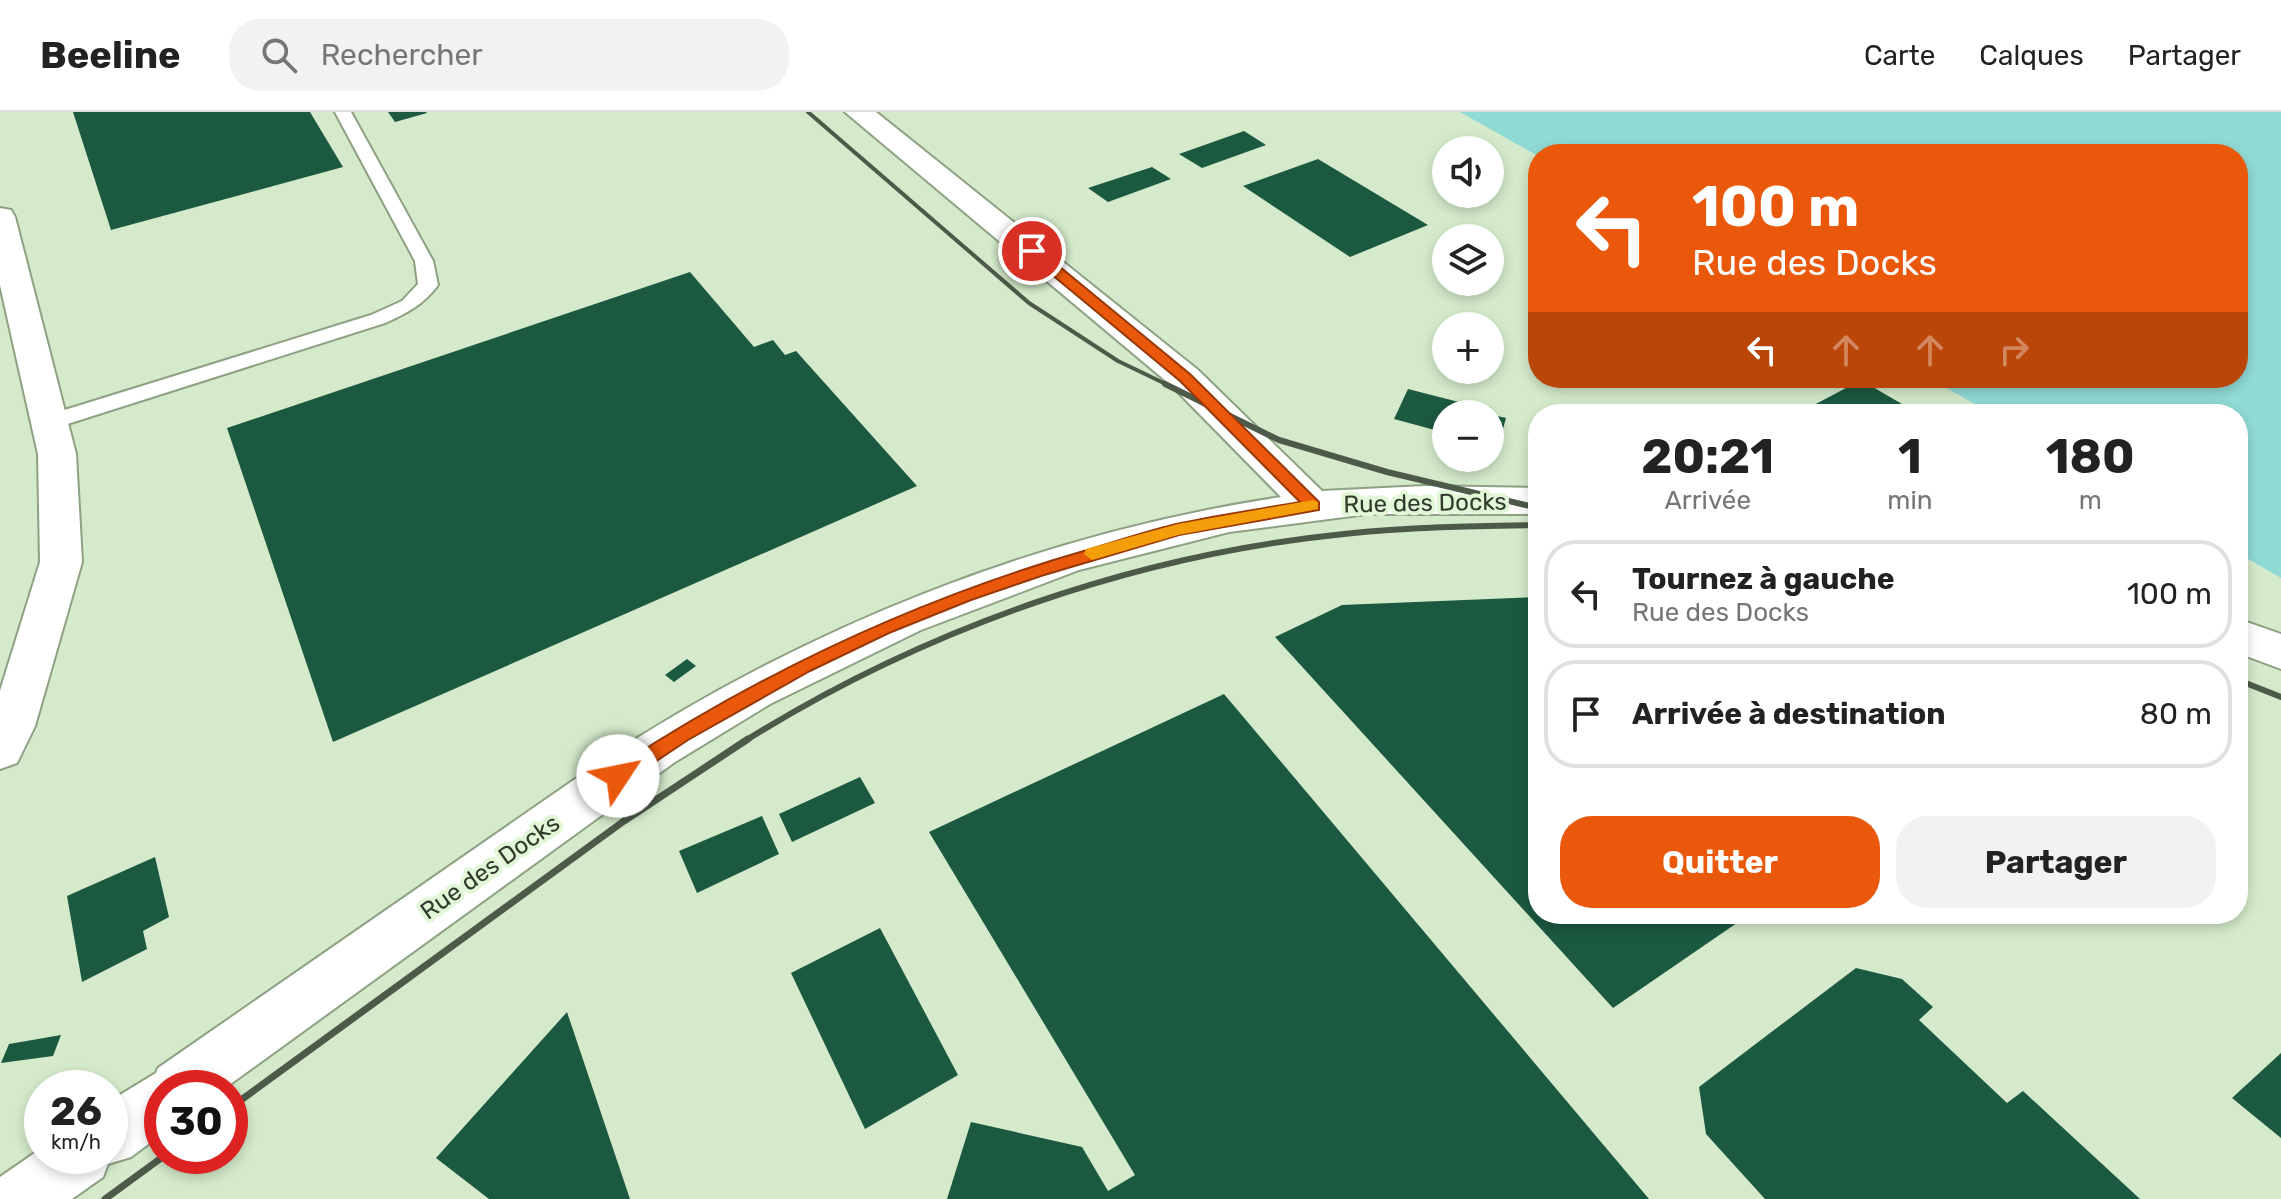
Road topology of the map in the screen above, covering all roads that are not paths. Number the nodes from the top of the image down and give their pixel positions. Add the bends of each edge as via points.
1 (343, 112) edge
2 (859, 112) edge
3 (0, 217) edge
4 (50, 422) junction
5 (1528, 501) edge
6 (1313, 506) junction
7 (2248, 639) edge
8 (2281, 652) edge
9 (0, 750) edge
10 (203, 1070) edge
11 (56, 1174) edge
12 (21, 1199) edge

1 - 4 lane via 424,261 428,285 409,305 378,319
2 - 6 street, Rue des Docks via 1185,378
3 - 4 street
4 - 9 street via 57,454 61,562 12,726
5 - 6 street, Rue des Docks
6 - 10 street, Rue des Docks via 1178,530 1035,571 883,628 804,666 631,768
7 - 8 street
11 - 12 street

